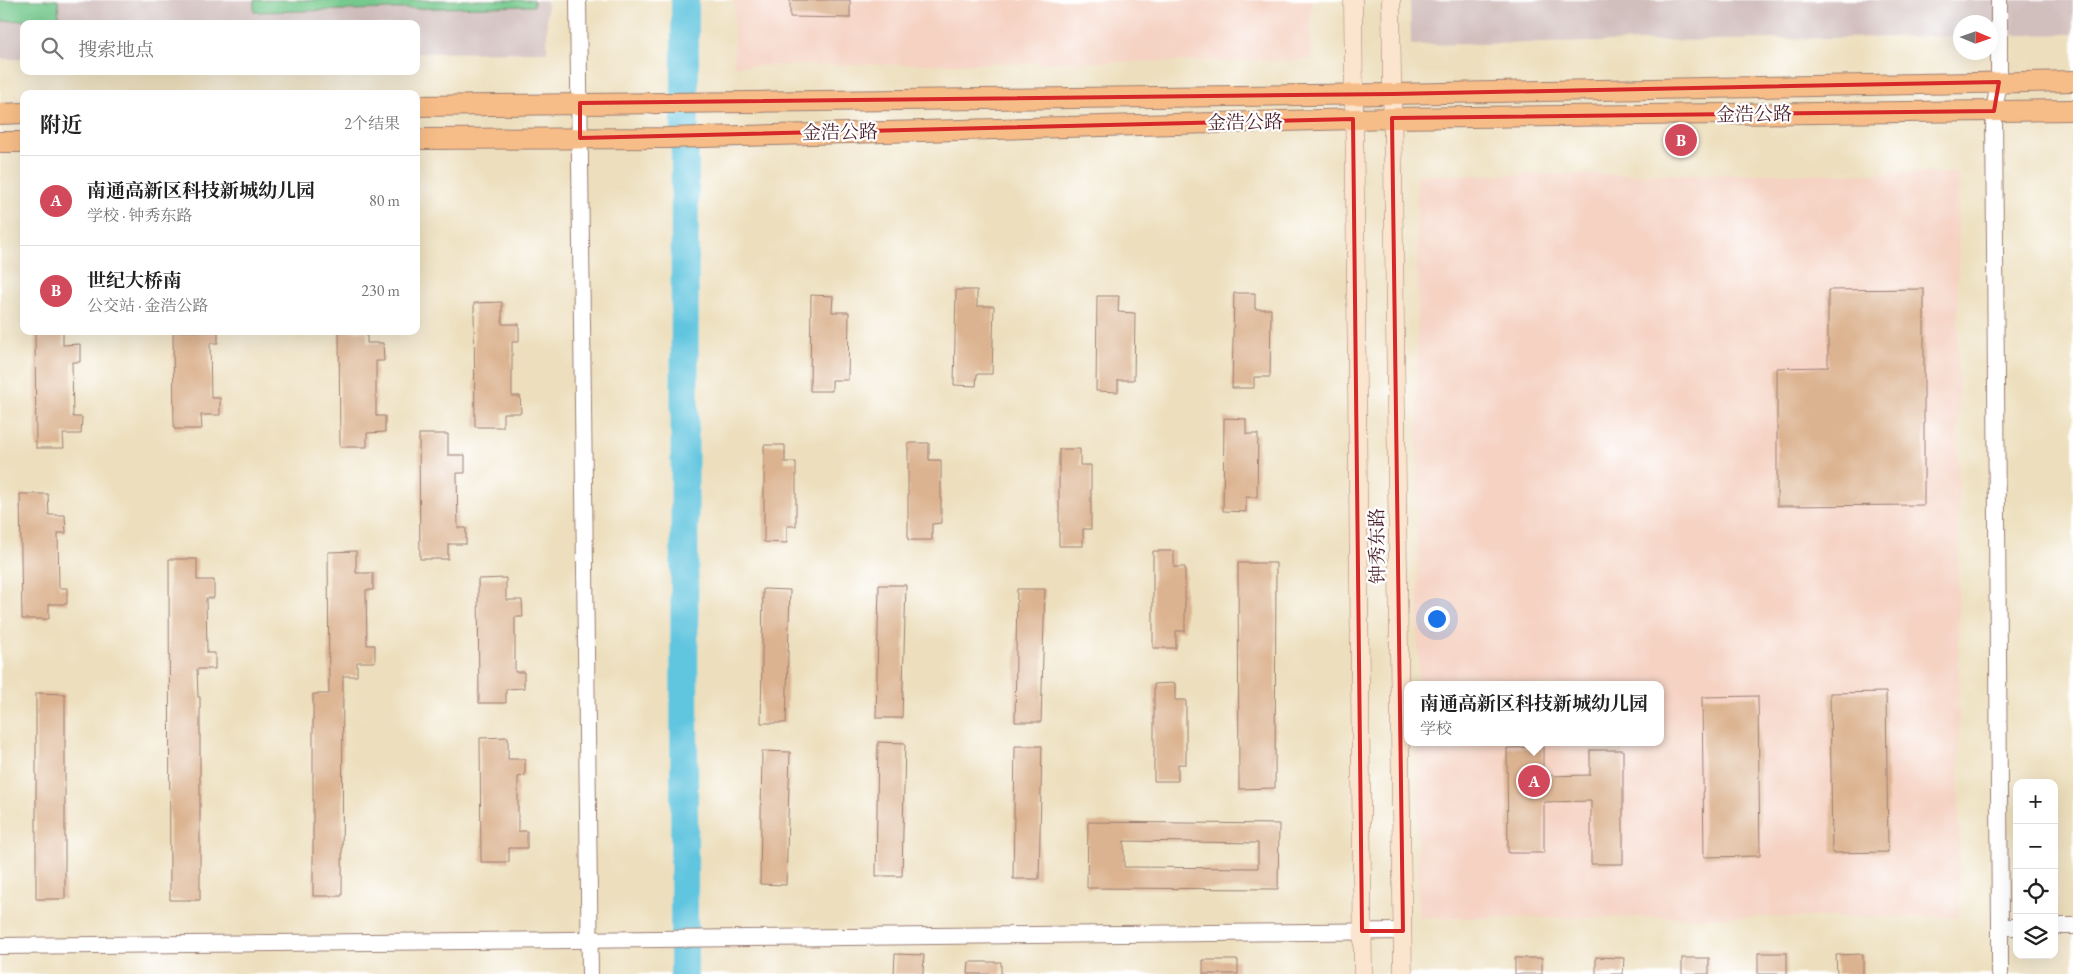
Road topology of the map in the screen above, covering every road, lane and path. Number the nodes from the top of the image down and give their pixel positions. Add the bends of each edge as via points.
1 (578, 0) edge
2 (1354, 0) edge
3 (1391, 0) edge
4 (1999, 0) edge
5 (1999, 82) junction
6 (2073, 82) edge
7 (1353, 94) junction
8 (1392, 94) junction
9 (580, 103) junction
10 (420, 106) edge
11 (2073, 110) edge
12 (1994, 111) junction
13 (20, 113) edge
14 (0, 114) edge
15 (1392, 118) junction
16 (1353, 119) junction
17 (580, 138) junction
18 (420, 139) edge
19 (0, 142) edge
20 (20, 142) edge
21 (2013, 926) edge
22 (2058, 926) edge
23 (2073, 926) edge
24 (2000, 927) junction
25 (1362, 931) junction
26 (1403, 931) junction
27 (590, 938) junction
28 (0, 946) edge
29 (590, 974) edge
30 (1363, 974) edge
31 (1403, 974) edge
32 (2000, 974) edge

1 - 9 street
2 - 7 main road
3 - 8 main road
4 - 5 street
5 - 6 main road
5 - 8 main road
5 - 12 street
7 - 8 main road
7 - 9 main road
7 - 16 main road, 钟秀东路
8 - 15 main road, 钟秀东路
9 - 10 main road
9 - 17 street
11 - 12 main road, 金浩公路
12 - 15 main road, 金浩公路
12 - 24 street
13 - 14 main road
15 - 16 main road, 金浩公路
15 - 26 main road, 钟秀东路
16 - 17 main road, 金浩公路
16 - 25 main road, 钟秀东路
17 - 18 main road, 金浩公路
17 - 27 street
19 - 20 main road
21 - 24 street
22 - 23 street
24 - 32 street
25 - 26 street
25 - 27 street via 716,940
25 - 30 main road, 钟秀东路
26 - 31 main road, 钟秀东路
27 - 28 street
27 - 29 street

